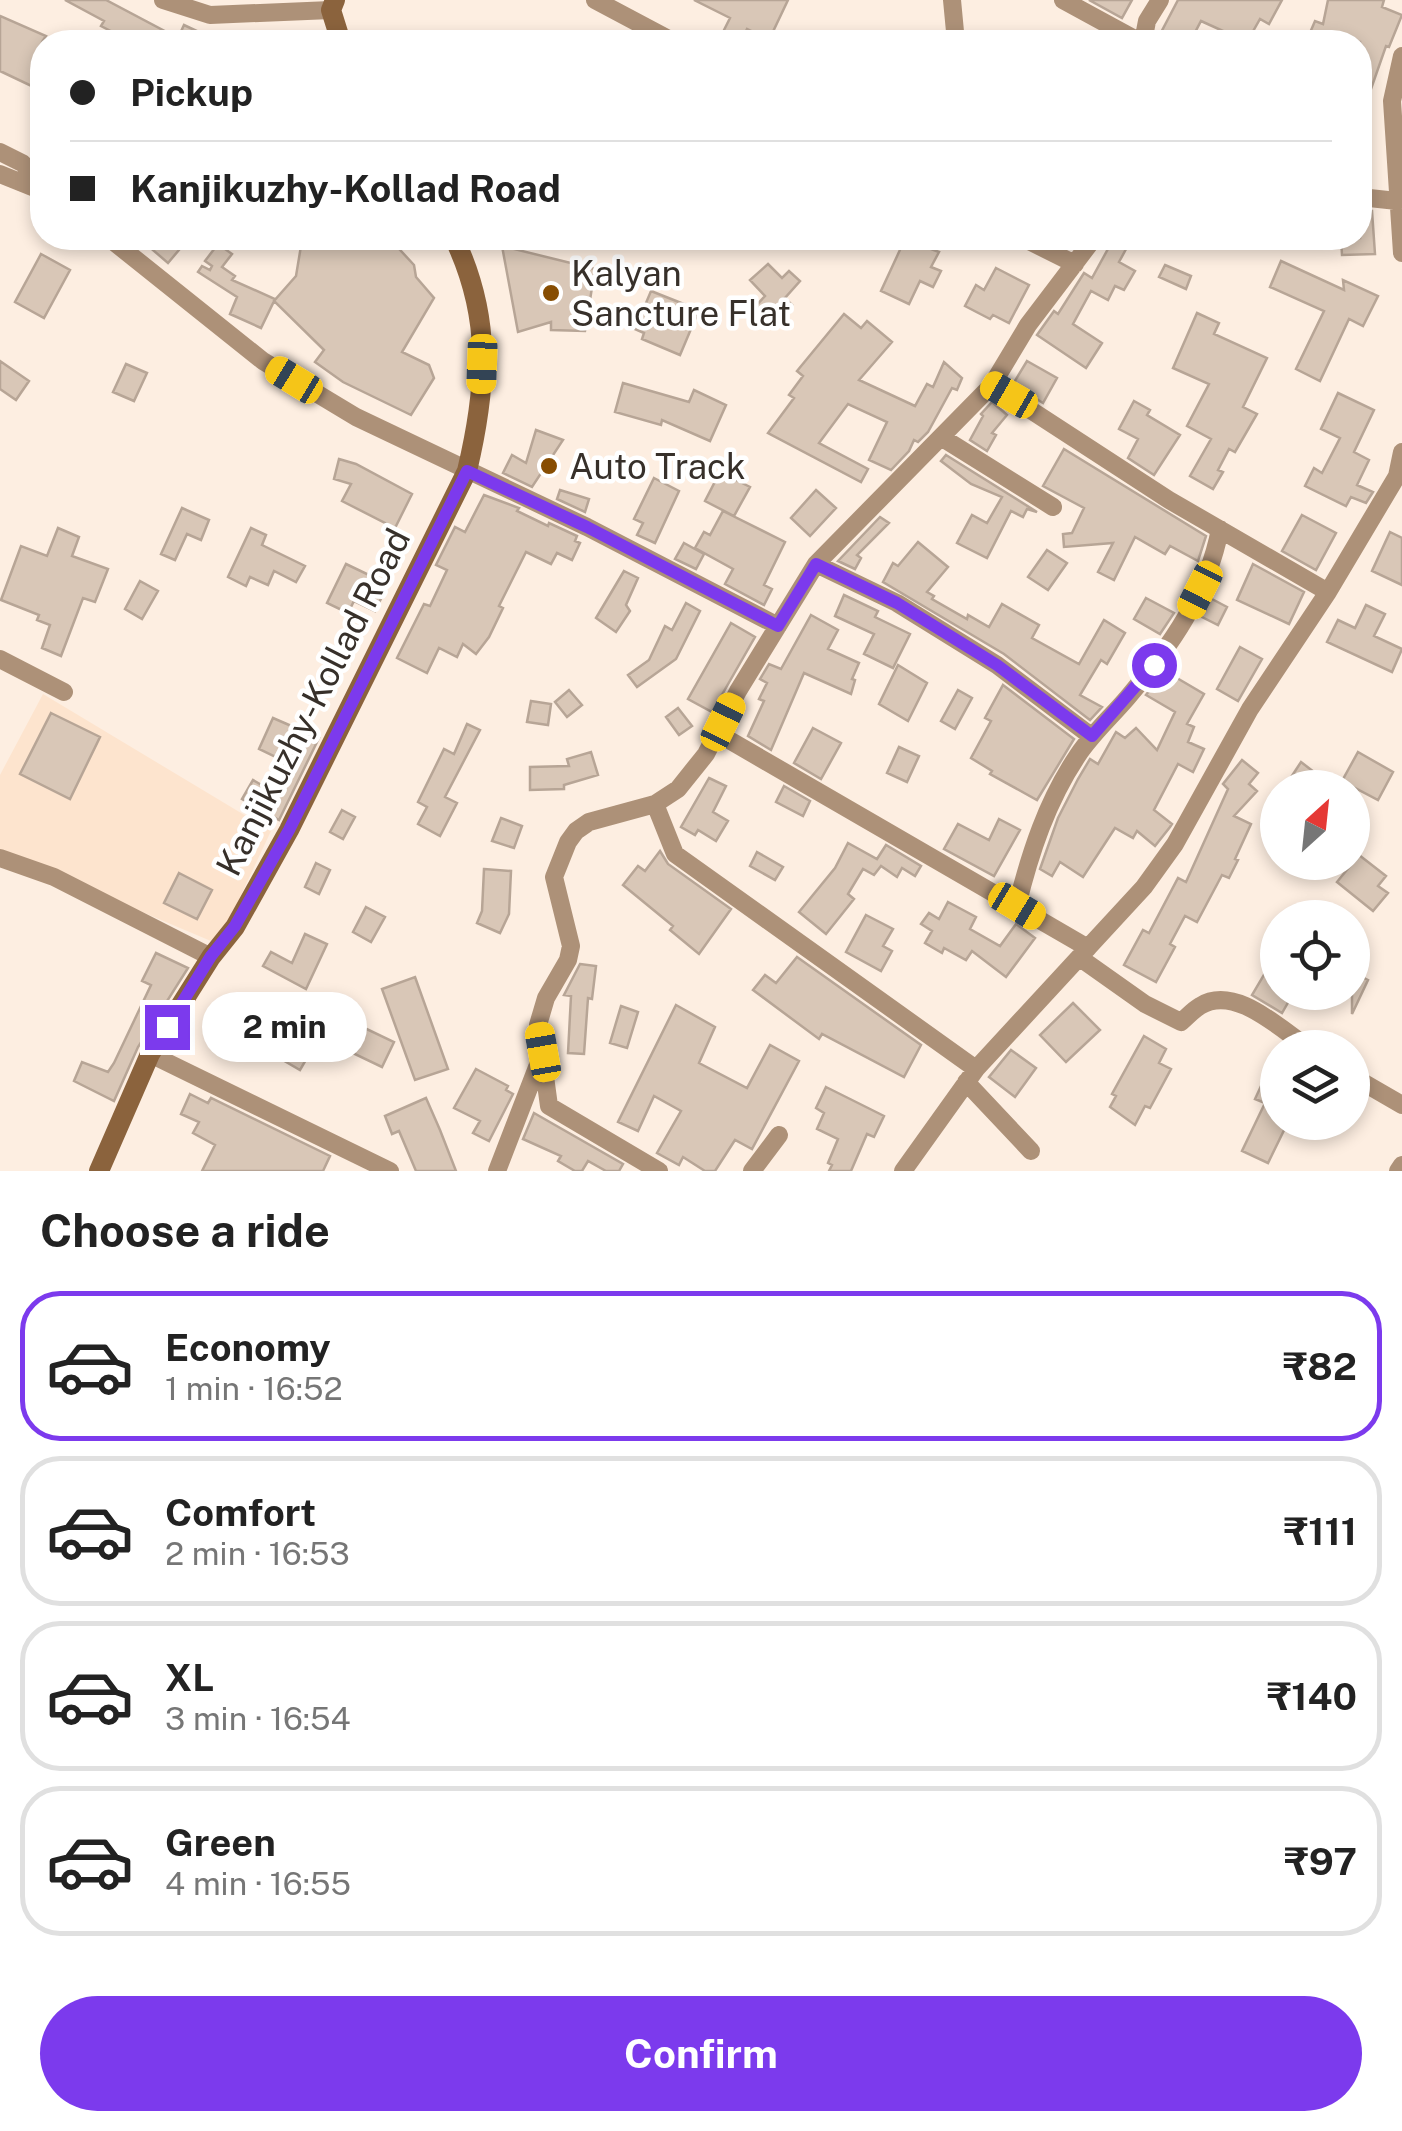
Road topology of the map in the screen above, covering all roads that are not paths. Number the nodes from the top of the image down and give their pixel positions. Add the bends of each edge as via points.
1 (163, 0) edge
2 (595, 0) edge
3 (952, 0) edge
4 (1064, 0) edge
5 (1160, 0) edge
6 (333, 5) edge
7 (338, 30) edge
8 (651, 30) edge
9 (955, 30) edge
10 (1120, 30) edge
11 (1145, 30) edge
12 (1402, 56) edge
13 (0, 152) edge
14 (30, 170) edge
15 (0, 174) edge
16 (30, 186) edge
17 (1372, 198) edge
18 (1398, 201) junction
19 (124, 250) edge
20 (459, 250) edge
21 (1047, 250) edge
22 (1085, 250) edge
23 (1402, 253) edge
24 (1075, 264) junction
25 (992, 385) junction
26 (941, 437) junction
27 (1402, 452) edge
28 (467, 471) junction
29 (1400, 477) edge
30 (1053, 506) dead end
31 (1220, 529) junction
32 (816, 564) junction
33 (1328, 592) junction
34 (778, 626) junction
35 (0, 659) edge
36 (64, 692) dead end
37 (717, 733) junction
38 (1092, 736) junction
39 (654, 804) junction
40 (0, 858) edge
41 (1017, 906) junction
42 (1084, 953) junction
43 (211, 956) junction
44 (1281, 1030) edge
45 (543, 1052) junction
46 (150, 1054) junction
47 (971, 1075) junction
48 (1370, 1086) edge
49 (1402, 1105) edge
50 (779, 1135) dead end
51 (1031, 1151) dead end
52 (99, 1171) edge
53 (390, 1171) edge
54 (497, 1171) edge
55 (659, 1171) edge
56 (752, 1171) edge
57 (903, 1171) edge

1 - 6 street via 210,15
2 - 8 street
3 - 9 street
4 - 10 street
5 - 11 street
6 - 7 main road
12 - 18 street via 1392,101
13 - 14 street
15 - 16 street
17 - 18 street
18 - 23 street
19 - 28 street via 263,362 356,418
20 - 28 main road, Kanjikuzhy-Kollad Road via 478,301 483,340 478,426
21 - 24 street
22 - 24 street
24 - 25 street
25 - 26 street
25 - 31 street
26 - 30 street
26 - 32 street
27 - 29 street
28 - 34 street
28 - 43 main road, Kanjikuzhy-Kollad Road via 289,830
29 - 33 street
31 - 33 street
31 - 38 street via 1214,560 1181,627
32 - 34 street
32 - 38 street via 897,603 997,665
33 - 42 street via 1250,708 1176,844
34 - 37 street
35 - 36 street
37 - 39 street via 678,789
37 - 41 street
38 - 41 street via 1049,806
39 - 45 street via 589,822 560,857 554,876 571,946 538,1025
39 - 47 street via 675,854
40 - 43 street via 54,877
41 - 42 street
42 - 44 street via 1145,1004 1181,1022 1202,1004 1226,999
42 - 47 street
43 - 46 main road, Kanjikuzhy-Kollad Road
45 - 54 street
45 - 55 street via 549,1106
46 - 52 main road, Kanjikuzhy-Kollad Road
46 - 53 street
47 - 51 street
47 - 57 street
48 - 49 street
50 - 56 street

